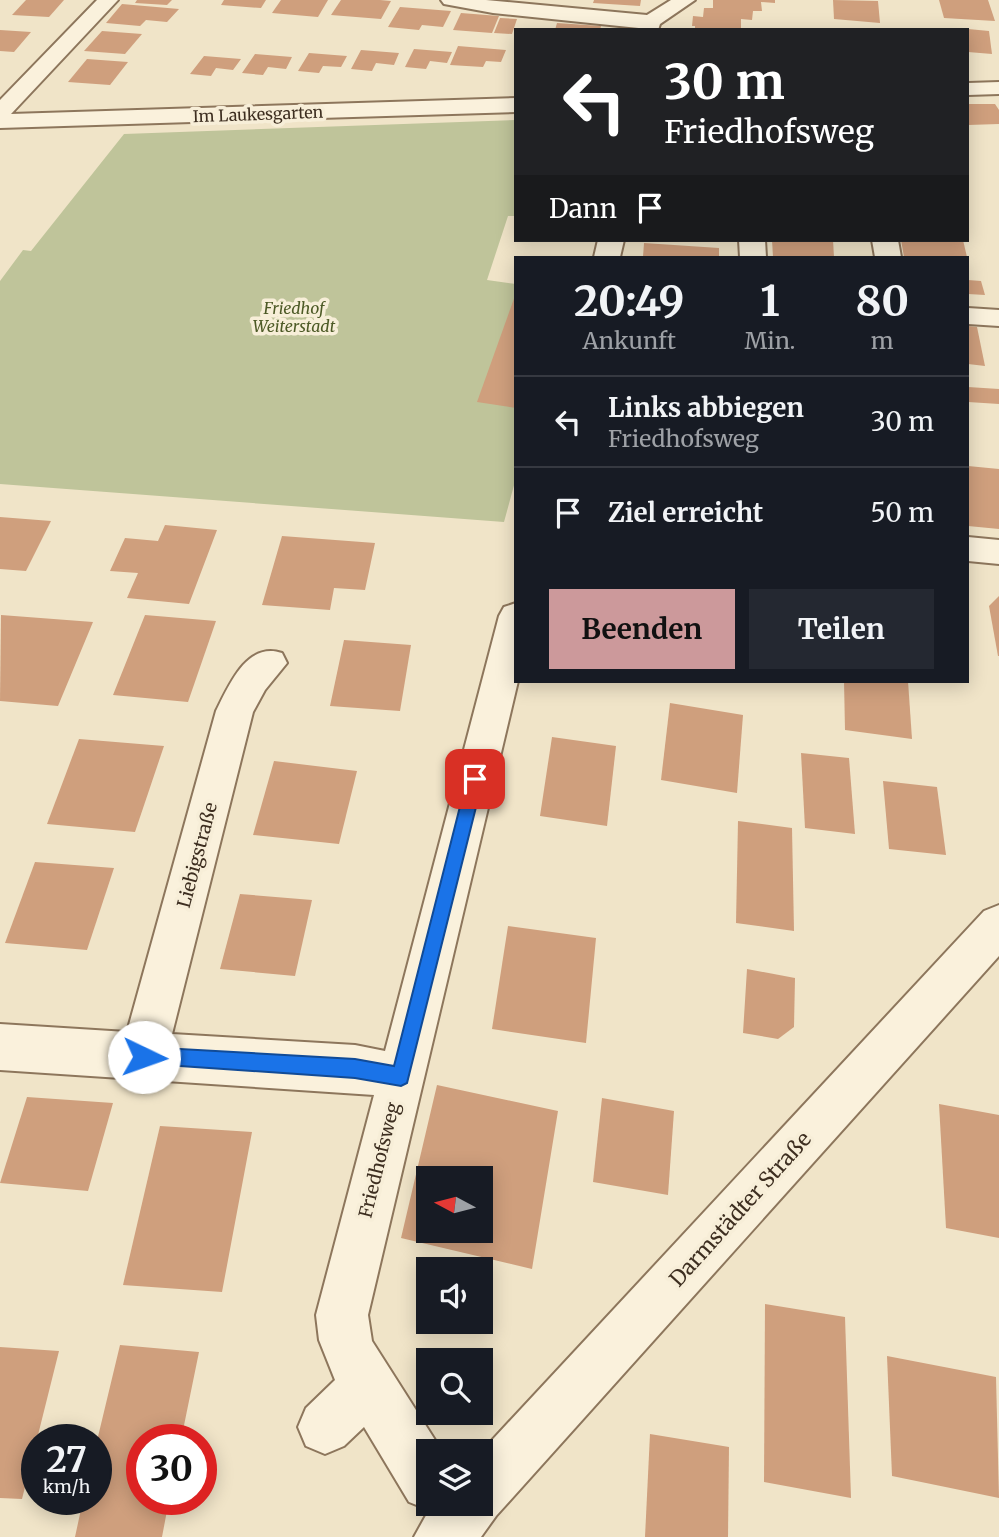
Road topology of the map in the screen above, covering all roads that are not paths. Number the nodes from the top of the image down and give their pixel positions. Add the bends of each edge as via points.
1 (108, 0) edge
2 (451, 0) edge
3 (685, 0) edge
4 (650, 25) edge
5 (999, 88) edge
6 (969, 89) edge
7 (514, 105) edge
8 (0, 113) edge
9 (0, 121) edge
10 (969, 316) edge
11 (999, 318) edge
12 (969, 549) edge
13 (999, 552) edge
14 (514, 624) edge
15 (269, 663) dead end
16 (999, 925) edge
17 (0, 1047) edge
18 (144, 1057) junction
19 (401, 1077) junction
20 (369, 1384) junction
21 (325, 1427) dead end
22 (416, 1452) edge
23 (493, 1465) edge

1 - 8 street
2 - 4 street
3 - 4 street
5 - 6 street
7 - 9 street, Im Laukesgarten
10 - 11 street
12 - 13 street
14 - 19 street, Friedhofsweg
15 - 18 street, Liebigstraße via 252,680 235,711
16 - 23 street, Darmstädter Straße
17 - 18 street
18 - 19 street via 355,1068
19 - 20 street, Friedhofsweg via 342,1315 345,1340
20 - 21 street
20 - 22 street, Friedhofsweg

